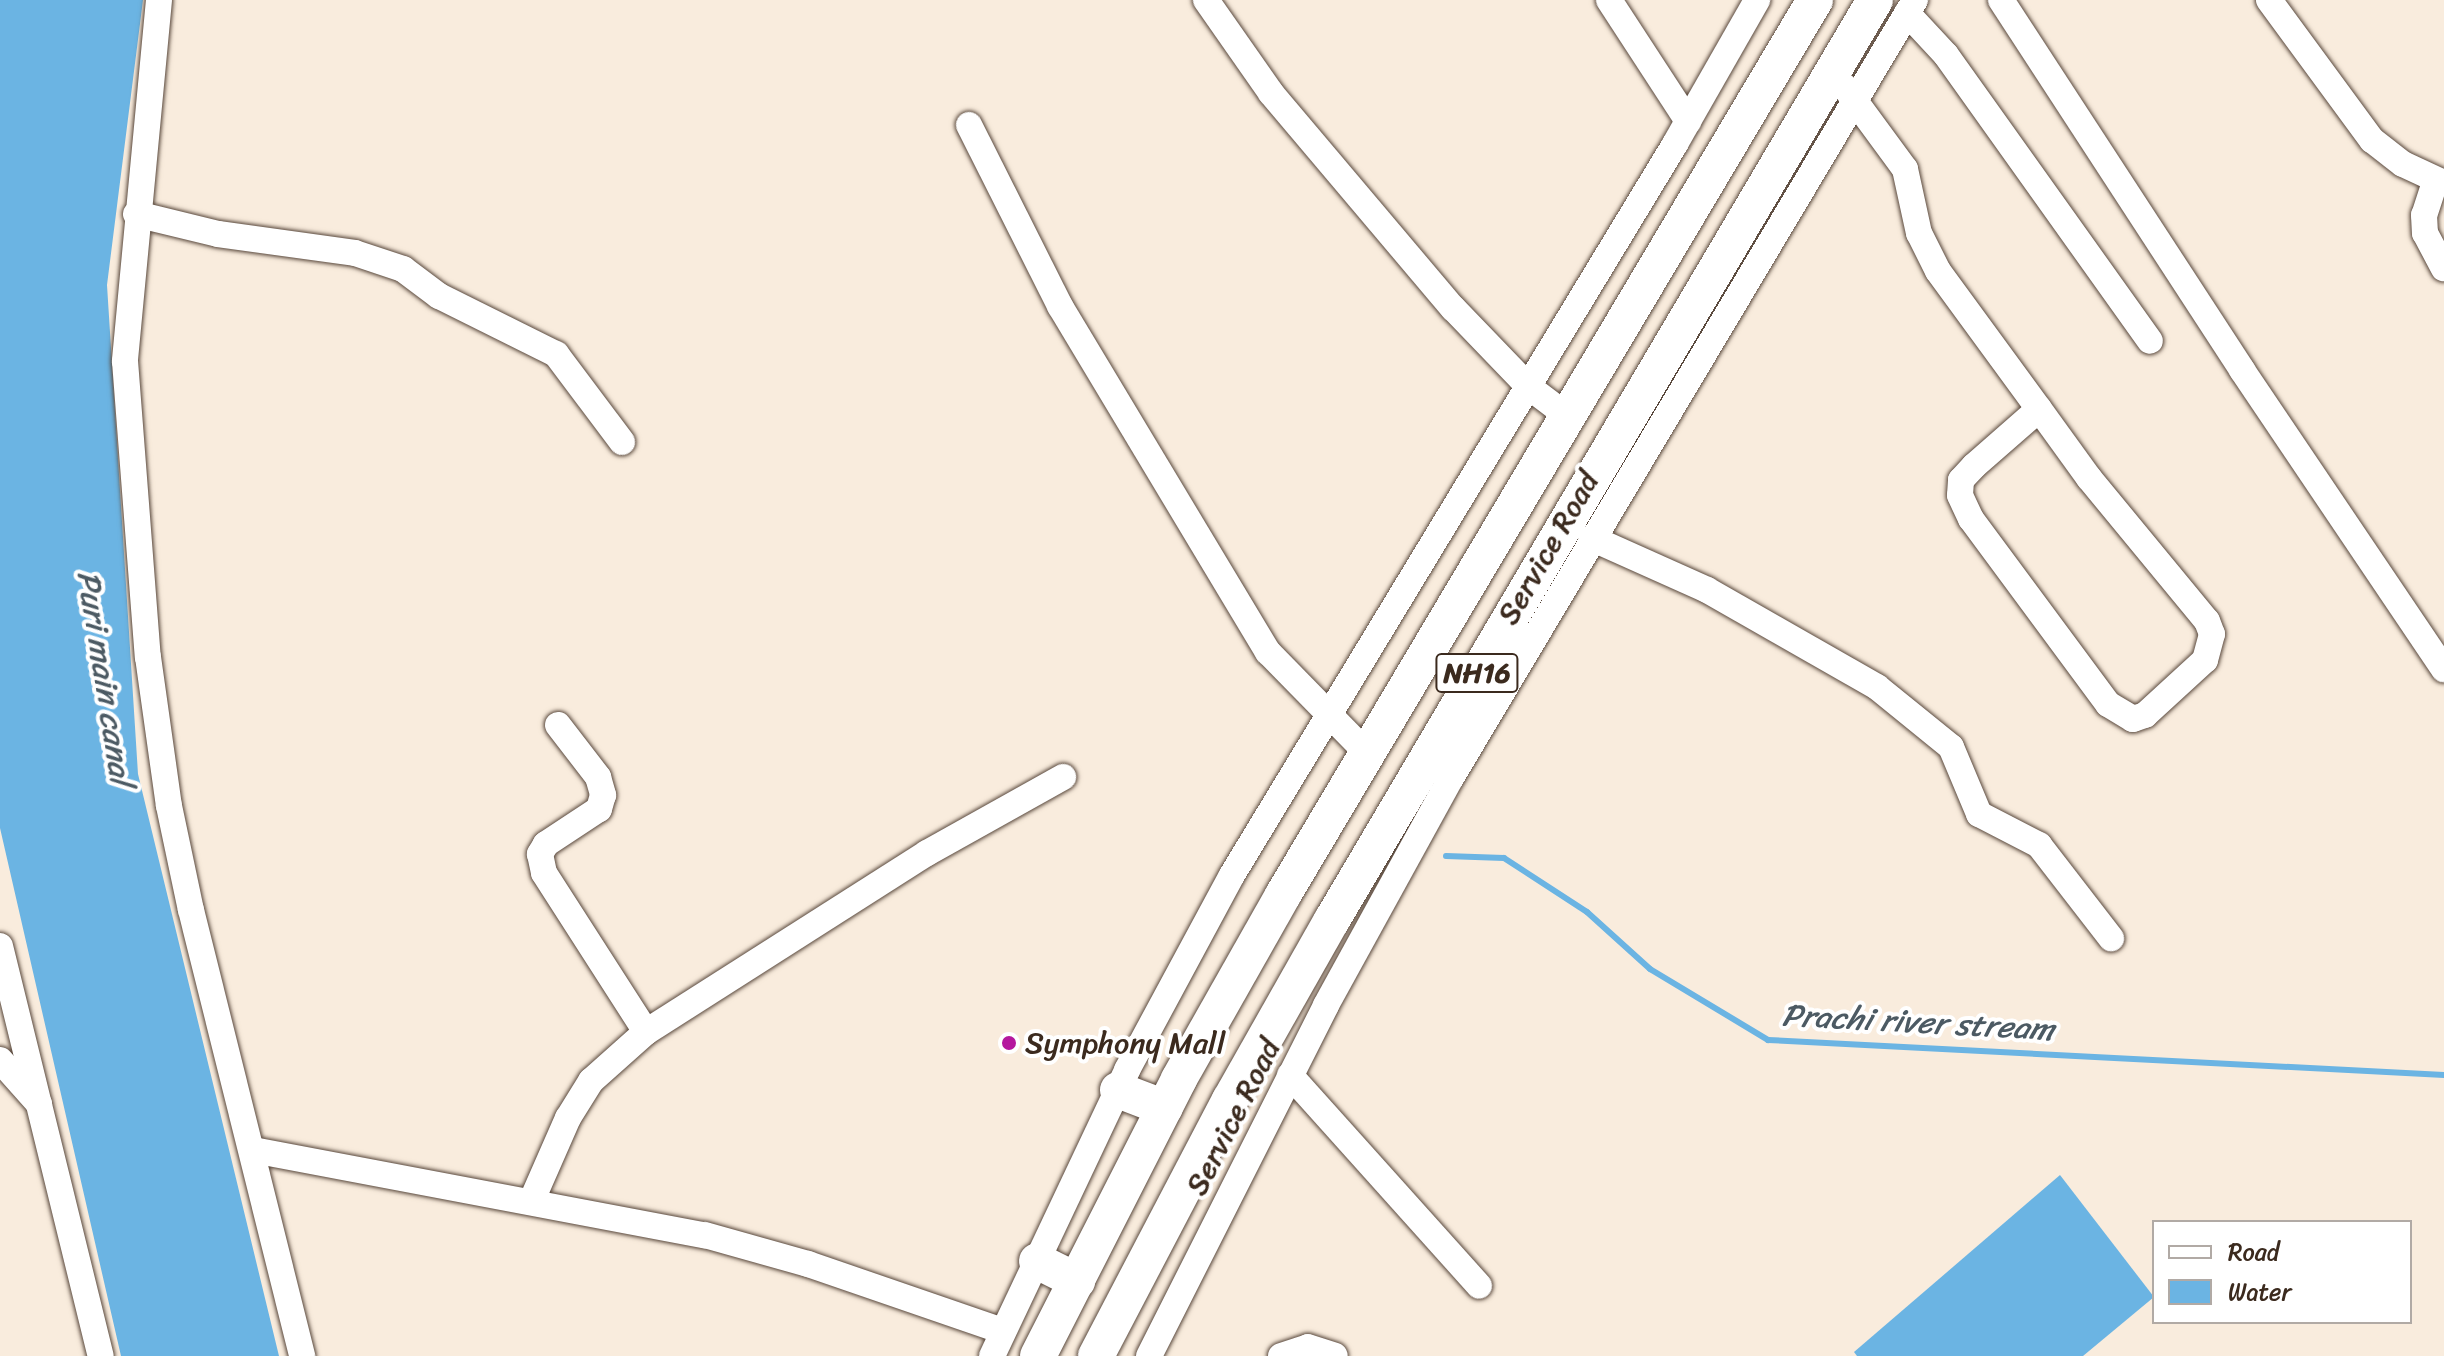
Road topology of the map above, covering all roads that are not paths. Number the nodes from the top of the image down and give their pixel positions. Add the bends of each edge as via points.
1 (159, 0) edge
2 (1206, 0) edge
3 (1609, 0) edge
4 (1757, 0) edge
5 (1815, 0) edge
6 (2001, 0) edge
7 (2269, 0) edge
8 (1899, 4) edge
9 (1844, 85) junction
10 (1688, 121) junction
11 (969, 125) dead end
12 (2439, 182) edge
13 (136, 214) junction
14 (2444, 268) edge
15 (2150, 341) dead end
16 (1529, 387) junction
17 (2039, 409) junction
18 (1566, 415) junction
19 (622, 442) dead end
20 (1624, 453) junction
21 (1591, 538) junction
22 (2444, 669) edge
23 (1329, 716) junction
24 (558, 725) dead end
25 (1367, 753) junction
26 (1063, 777) dead end
27 (2111, 938) dead end
28 (0, 946) edge
29 (646, 1032) junction
30 (0, 1060) edge
31 (1290, 1075) junction
32 (1118, 1090) junction
33 (42, 1107) junction
34 (1165, 1108) junction
35 (253, 1150) junction
36 (532, 1200) junction
37 (1037, 1261) junction
38 (1077, 1281) junction
39 (1479, 1286) dead end
40 (1003, 1331) junction
41 (101, 1356) edge
42 (302, 1356) edge
43 (992, 1356) edge
44 (1038, 1356) edge
45 (1096, 1356) edge
46 (1149, 1356) edge
47 (1281, 1356) edge
48 (1335, 1356) edge

1 - 13 street
2 - 16 street via 1281,105 1453,308
3 - 10 street
4 - 10 street
5 - 18 highway, NH16
6 - 22 street
7 - 12 street via 2372,140
8 - 9 highway, NH16
8 - 15 street via 1946,55
9 - 17 street via 1905,169 1919,233 1938,271
9 - 20 highway, NH16
10 - 16 street
11 - 23 street via 1060,306 1268,652
12 - 14 street via 2424,215 2425,233
13 - 19 street via 218,234 355,253 403,269 439,296 556,354
13 - 35 street via 125,361 154,712 191,910
16 - 18 street
16 - 23 street
17 - 17 street via 2194,603 2212,634 2205,660 2145,715 2122,716 2108,704 1971,519 1960,495 1961,480
18 - 25 highway, NH16
20 - 21 street, Service Road
20 - 45 highway, NH16 via 1230,1100
21 - 27 street via 1707,590 1877,687 1951,747 1979,814 2039,845
21 - 31 street, Service Road via 1451,778
23 - 25 street
23 - 32 street via 1232,875
24 - 29 street via 598,777 603,795 599,809 546,844 540,854 544,873
25 - 34 highway, NH16
26 - 29 street via 927,853
28 - 33 street
29 - 36 street via 591,1081 568,1118
30 - 33 street
31 - 39 street
31 - 46 street, Service Road
32 - 34 highway
32 - 37 street
33 - 41 street
34 - 38 highway, NH16
35 - 36 street
35 - 42 street
36 - 40 street via 705,1235
37 - 38 highway
37 - 40 street
38 - 44 highway, NH16
40 - 43 street
47 - 48 street via 1308,1347

